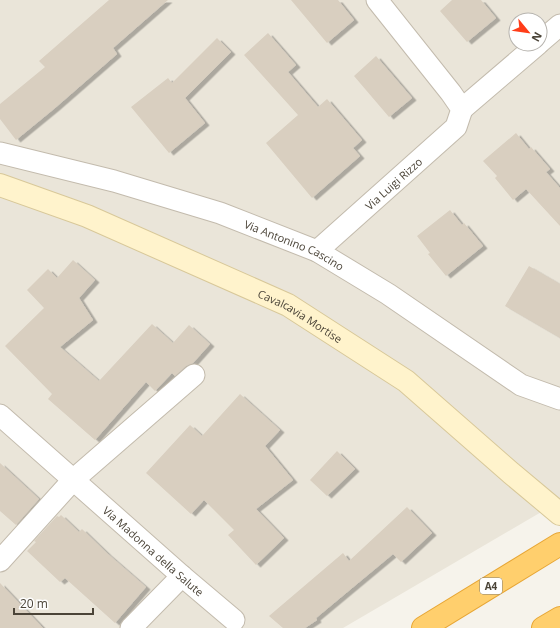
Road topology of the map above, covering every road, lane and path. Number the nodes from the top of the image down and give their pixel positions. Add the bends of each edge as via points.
1 (377, 0) edge
2 (560, 25) edge
3 (548, 35) edge
4 (528, 52) edge
5 (462, 109) junction
6 (0, 153) edge
7 (0, 185) edge
8 (317, 251) junction
9 (194, 375) dead end
10 (560, 399) edge
11 (0, 415) edge
12 (73, 480) junction
13 (560, 514) edge
14 (560, 544) edge
15 (0, 561) edge
16 (182, 576) junction
17 (560, 618) edge
18 (234, 620) dead end
19 (131, 628) edge
20 (423, 628) edge
21 (543, 628) edge

1 - 5 street
2 - 3 street, Via Luigi Rizzo
4 - 5 street, Via Luigi Rizzo
5 - 8 street, Via Luigi Rizzo via 456,127
6 - 8 street, Via Antonino Cascino via 114,181 220,213
7 - 13 street, Cavalcavia Mortise via 87,216 288,305 406,381
8 - 10 street, Via Antonino Cascino via 388,294 521,385
9 - 12 street
11 - 12 street, Via Madonna della Salute
12 - 15 street
12 - 16 street, Via Madonna della Salute
14 - 20 highway, A4
16 - 18 street, Via Madonna della Salute
16 - 19 street
17 - 21 highway

